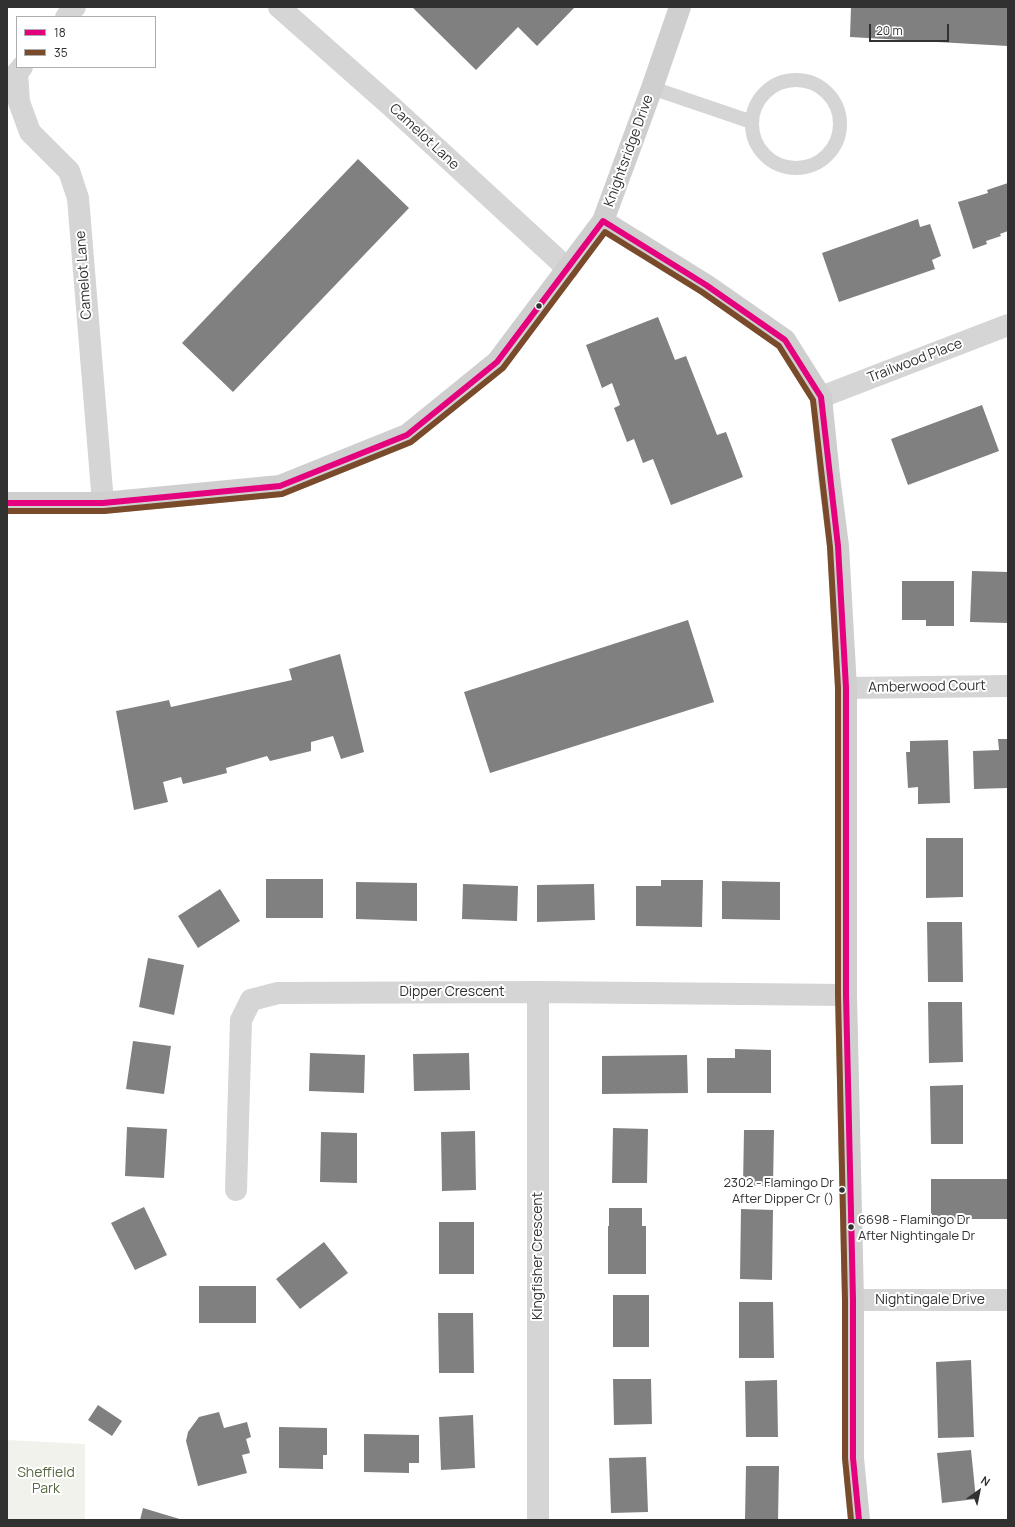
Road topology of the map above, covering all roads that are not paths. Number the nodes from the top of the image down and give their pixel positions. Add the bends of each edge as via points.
1 (75, 7) edge
2 (279, 7) edge
3 (680, 7) edge
4 (67, 16) edge
5 (15, 72) edge
6 (652, 88) junction
7 (752, 122) junction
8 (603, 221) junction
9 (568, 269) junction
10 (1008, 325) edge
11 (821, 397) junction
12 (7, 503) edge
13 (103, 503) junction
14 (1008, 686) edge
15 (846, 688) junction
16 (538, 992) junction
17 (846, 995) junction
18 (236, 1190) dead end
19 (853, 1300) junction
20 (1008, 1300) edge
21 (538, 1520) edge
22 (859, 1520) edge

1 - 4 street
2 - 9 street, Camelot Lane
3 - 6 street, Knightsridge Drive
5 - 13 street, Camelot Lane via 19,102 30,132 69,171 78,198
6 - 7 lane
6 - 8 street, Knightsridge Drive
7 - 7 lane via 759,148 768,159 780,166 794,169 820,162 831,152 838,140 841,127 834,101 825,90 799,80 779,84 762,96 755,108
8 - 9 street, Knightsridge Drive
8 - 11 street via 706,285 785,340
9 - 13 street, Knightsridge Drive via 497,362 407,435 280,486
10 - 11 street, Trailwood Place
11 - 15 street via 838,546
12 - 13 street, Knightsridge Drive
14 - 15 street, Amberwood Court
15 - 17 street
16 - 17 street, Dipper Crescent
16 - 18 street, Dipper Crescent via 278,993 251,1000 241,1020
16 - 21 street, Kingfisher Crescent
17 - 19 street
19 - 20 street, Nightingale Drive
19 - 22 street via 853,1458

